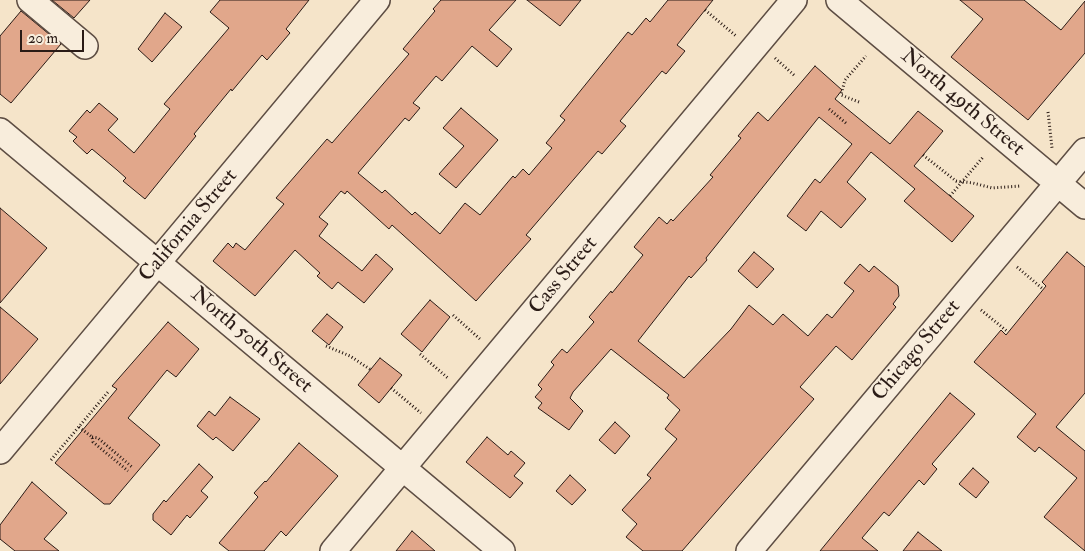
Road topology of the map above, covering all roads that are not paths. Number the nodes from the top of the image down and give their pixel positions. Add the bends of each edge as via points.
1 (30, 0) edge
2 (377, 0) edge
3 (794, 0) edge
4 (839, 0) edge
5 (85, 46) dead end
6 (0, 131) edge
7 (1085, 151) edge
8 (1058, 184) junction
9 (1085, 206) edge
10 (157, 263) junction
11 (0, 451) edge
12 (403, 468) junction
13 (333, 551) edge
14 (502, 551) edge
15 (750, 551) edge

1 - 5 street
2 - 10 street, California Street
3 - 12 street, Cass Street
4 - 8 street, North 49th Street
6 - 10 street, North 50th Street
7 - 8 street, Chicago Street
8 - 9 street, North 49th Street
8 - 15 street, Chicago Street
10 - 11 street, California Street
10 - 12 street, North 50th Street
12 - 13 street, Cass Street
12 - 14 street, North 50th Street

